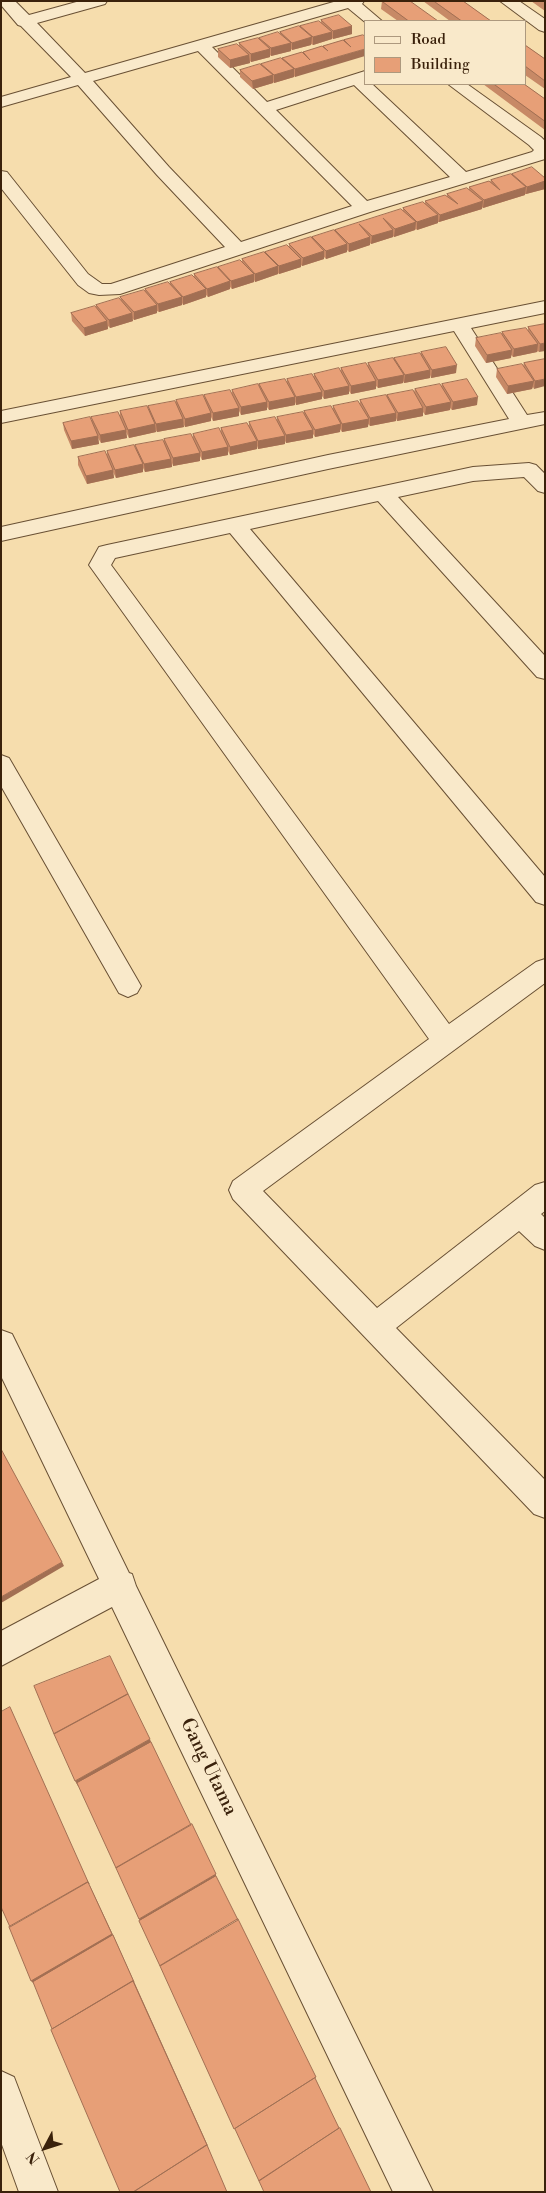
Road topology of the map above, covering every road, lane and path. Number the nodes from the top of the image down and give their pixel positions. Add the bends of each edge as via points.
1 (6, 1) edge
2 (99, 1) edge
3 (508, 1) edge
4 (354, 2) edge
5 (373, 20) edge
6 (24, 22) junction
7 (545, 27) edge
8 (202, 46) junction
9 (361, 77) edge
10 (82, 79) junction
11 (369, 85) edge
12 (457, 85) edge
13 (1, 102) edge
14 (265, 108) junction
15 (1, 176) edge
16 (462, 178) junction
17 (364, 208) junction
18 (238, 250) junction
19 (545, 307) edge
20 (459, 324) junction
21 (1, 417) edge
22 (545, 418) edge
23 (522, 422) junction
24 (545, 486) edge
25 (382, 493) junction
26 (235, 525) junction
27 (1, 534) edge
28 (545, 671) edge
29 (1, 764) edge
30 (545, 895) edge
31 (545, 969) edge
32 (128, 986) dead end
33 (446, 1041) junction
34 (545, 1194) edge
35 (520, 1213) junction
36 (545, 1237) edge
37 (375, 1327) junction
38 (1, 1344) edge
39 (545, 1503) edge
40 (120, 1585) junction
41 (1, 1648) edge
42 (1, 2090) edge
43 (39, 2192) edge
44 (414, 2192) edge

1 - 6 street
2 - 6 street
3 - 7 street
4 - 5 street
4 - 8 street
6 - 10 street
8 - 10 street
8 - 14 street
9 - 14 street
10 - 13 street
10 - 18 street
11 - 16 street
12 - 16 street via 543,149 538,156
14 - 17 street
15 - 18 street via 81,278 99,290 113,290
16 - 17 street
17 - 18 street
19 - 20 street
20 - 21 street
20 - 23 street
22 - 23 street
23 - 27 street
24 - 25 street via 529,470 473,474
25 - 26 street
25 - 28 street
26 - 30 street
26 - 33 street via 107,552 100,565
29 - 32 street
31 - 33 street
33 - 37 street via 243,1190
34 - 35 street
35 - 36 street
35 - 37 street
37 - 39 street
38 - 40 street, Gang Utama
40 - 41 street
40 - 44 street, Gang Utama
42 - 43 street

